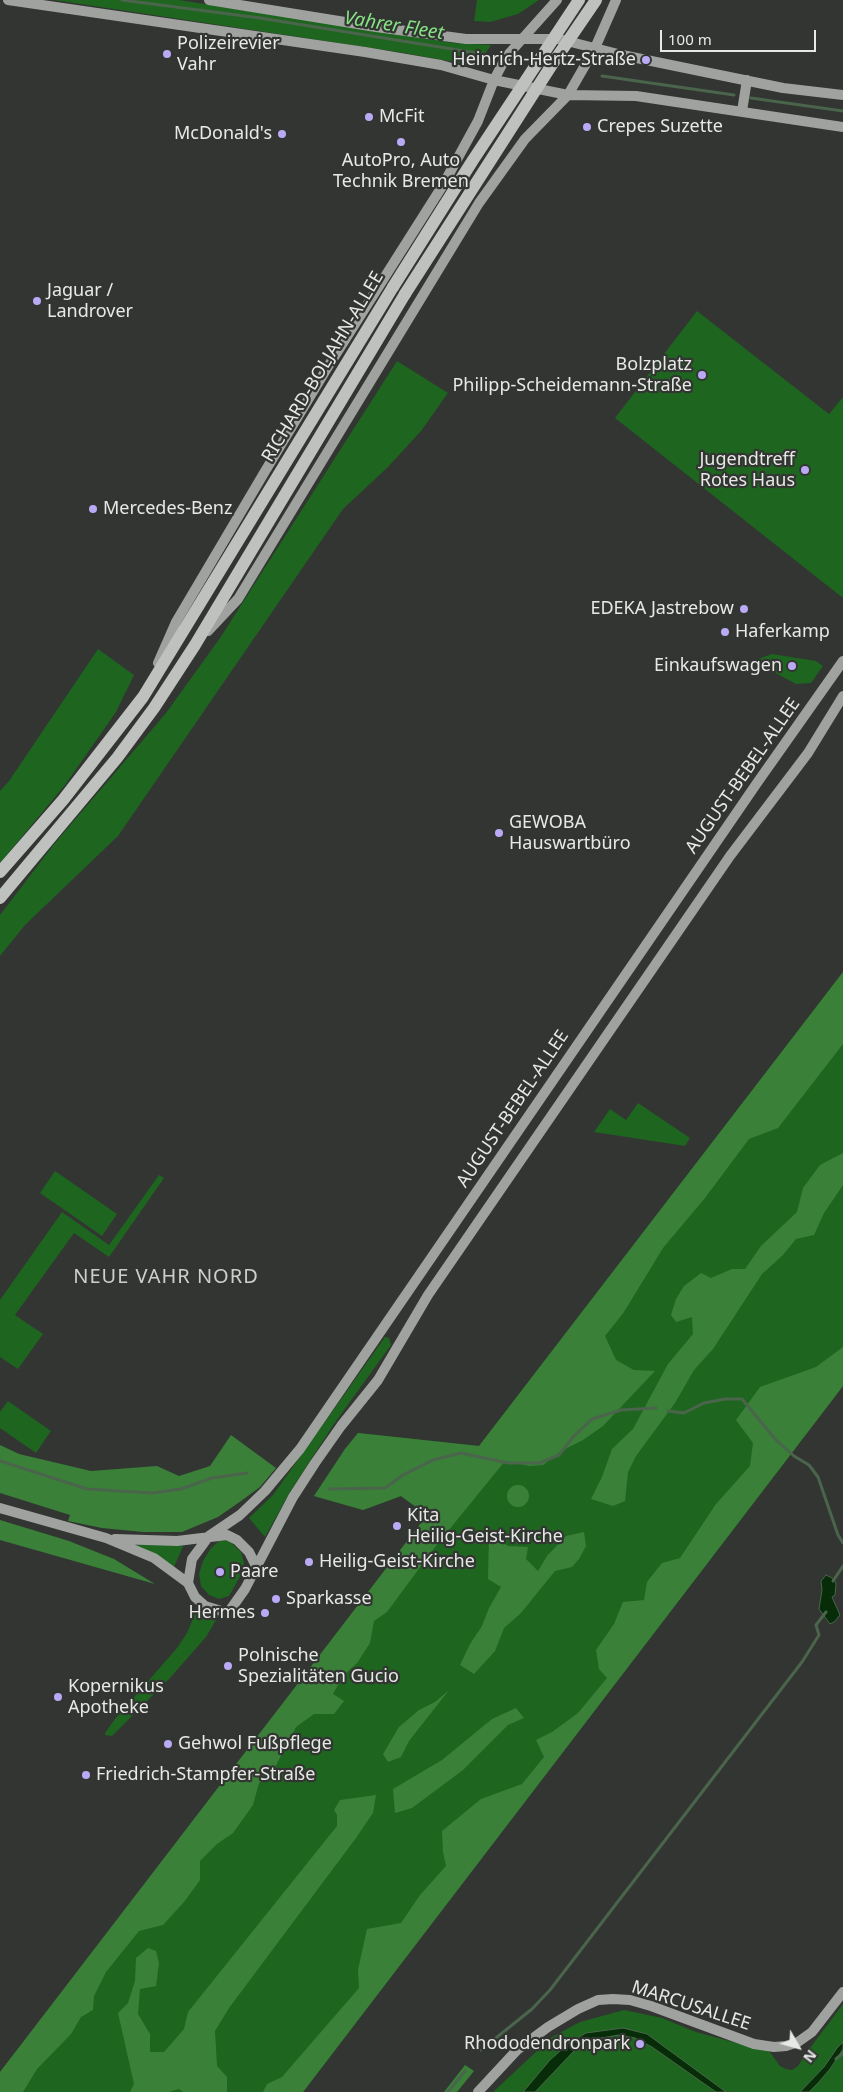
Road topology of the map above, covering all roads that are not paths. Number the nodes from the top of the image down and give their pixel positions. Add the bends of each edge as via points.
1 (8, 0) edge
2 (209, 0) edge
3 (557, 0) edge
4 (579, 0) edge
5 (596, 0) edge
6 (616, 0) edge
7 (523, 37) junction
8 (595, 48) junction
9 (494, 80) junction
10 (747, 80) junction
11 (568, 95) junction
12 (843, 95) edge
13 (744, 102) junction
14 (843, 127) edge
15 (194, 645) junction
16 (843, 661) edge
17 (843, 696) edge
18 (143, 697) junction
19 (0, 872) edge
20 (0, 898) edge
21 (0, 1508) edge
22 (209, 1536) junction
23 (106, 1538) junction
24 (256, 1566) junction
25 (188, 1583) junction
26 (843, 1992) edge
27 (478, 2092) edge

1 - 9 main road via 365,52 441,65
2 - 7 main road via 466,38
3 - 7 main road, RICHARD-BOLJAHN-ALLEE
4 - 18 main road, RICHARD-BOLJAHN-ALLEE, bridge via 393,287
5 - 15 main road, RICHARD-BOLJAHN-ALLEE, bridge via 405,294
6 - 8 main road, RICHARD-BOLJAHN-ALLEE
7 - 8 main road via 559,39
7 - 9 main road, RICHARD-BOLJAHN-ALLEE via 506,57
8 - 10 main road
8 - 11 main road, RICHARD-BOLJAHN-ALLEE
9 - 11 main road
9 - 18 main road, RICHARD-BOLJAHN-ALLEE via 478,121 443,185 324,373 176,622
10 - 12 main road
10 - 13 main road
11 - 13 main road
11 - 15 main road, RICHARD-BOLJAHN-ALLEE via 525,139 500,172 433,276 238,599
13 - 14 main road
15 - 20 main road, RICHARD-BOLJAHN-ALLEE via 117,758
16 - 22 main road, AUGUST-BEBEL-ALLEE via 300,1449 240,1515
17 - 24 main road, AUGUST-BEBEL-ALLEE via 808,753 730,856 428,1295 393,1358 293,1497
18 - 19 main road, RICHARD-BOLJAHN-ALLEE via 63,800
21 - 23 main road
22 - 23 main road via 177,1541
22 - 24 main road via 227,1535 238,1540
22 - 25 main road, AUGUST-BEBEL-ALLEE via 192,1559
23 - 25 main road via 154,1558
24 - 25 main road, AUGUST-BEBEL-ALLEE via 245,1589 228,1612 205,1606 195,1597
26 - 27 main road, MARCUSALLEE via 812,2032 798,2042 774,2047 754,2044 630,2000 598,2000 555,2023 517,2050

